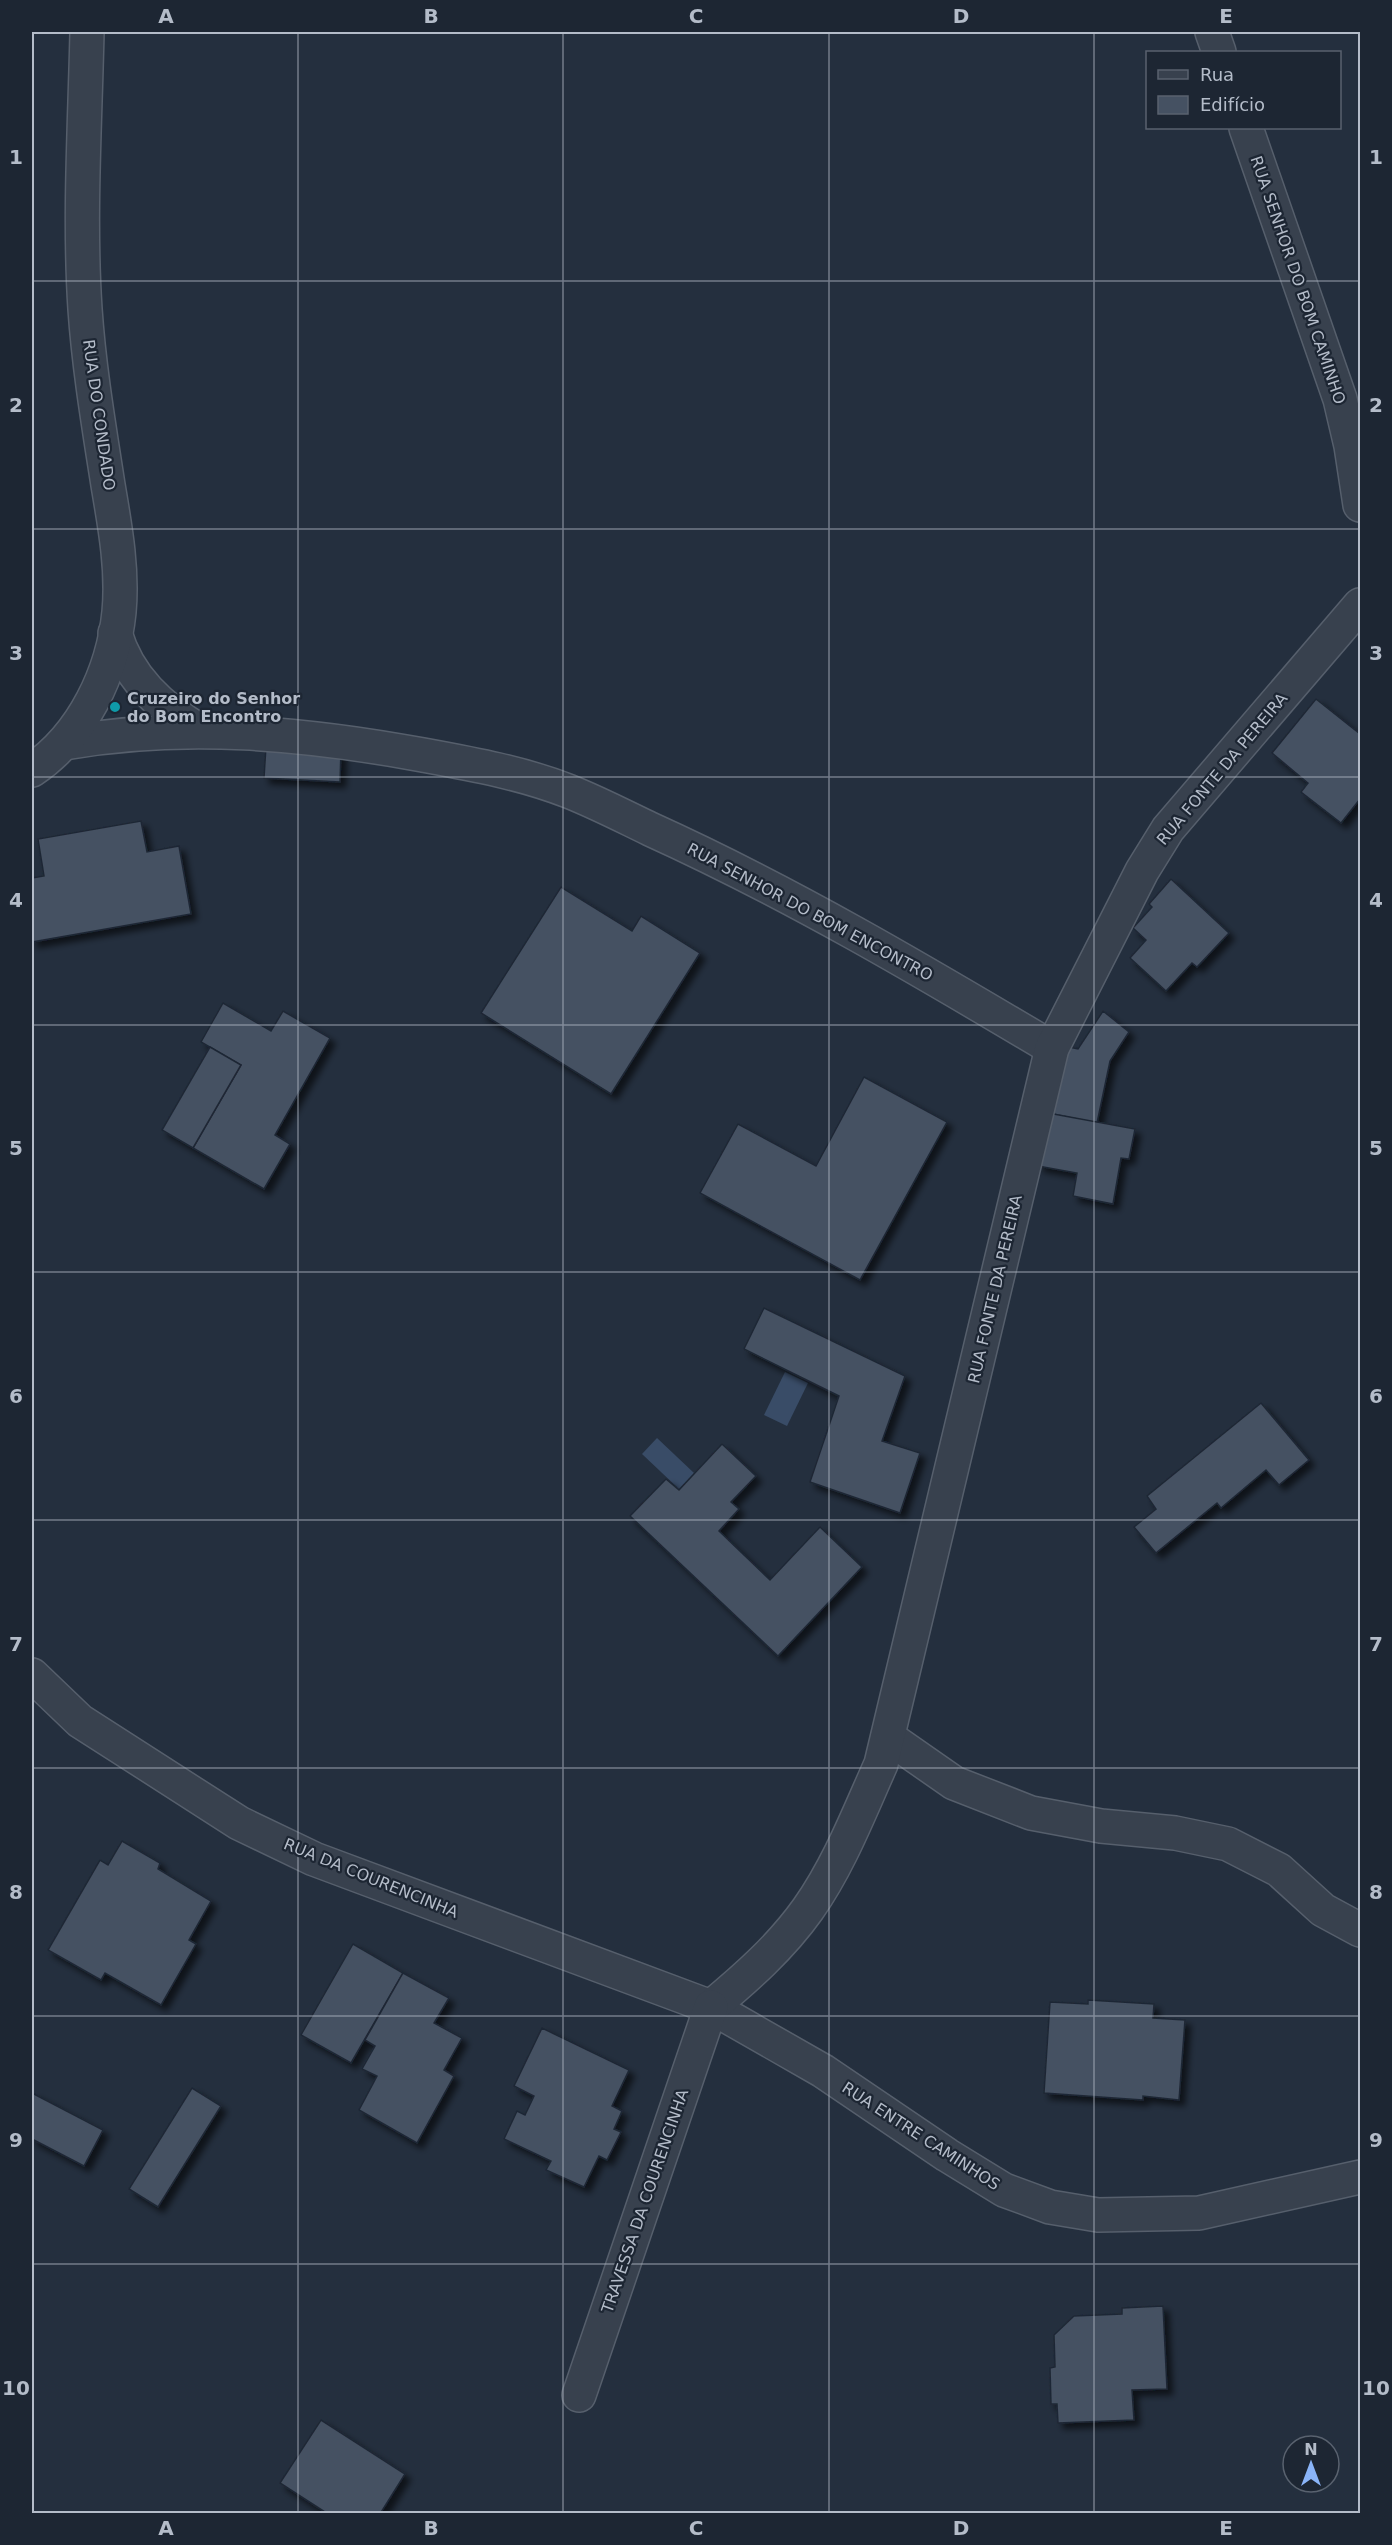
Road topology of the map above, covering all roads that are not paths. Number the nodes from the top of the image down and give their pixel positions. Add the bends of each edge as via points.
1 (87, 32) edge
2 (1212, 32) edge
3 (1219, 51) edge
4 (1246, 129) edge
5 (1360, 505) edge
6 (1360, 605) edge
7 (115, 633) junction
8 (200, 731) junction
9 (63, 743) junction
10 (32, 770) edge
11 (1052, 1048) junction
12 (32, 1675) edge
13 (888, 1737) junction
14 (1360, 1930) edge
15 (711, 2007) junction
16 (1360, 2177) edge
17 (579, 2395) dead end

1 - 7 street, RUA DO CONDADO via 85,307 117,552
2 - 3 street
4 - 5 street, RUA SENHOR DO BOM CAMINHO via 1340,399
6 - 11 street, RUA FONTE DA PEREIRA via 1168,830 1142,871
7 - 8 street via 126,660 145,688
7 - 9 street, RUA DO CONDADO via 94,696
8 - 9 street, RUA SENHOR DO BOM ENCONTRO via 115,735
8 - 11 street, RUA SENHOR DO BOM ENCONTRO via 350,741 483,766 567,790 727,864 926,973
9 - 10 street, RUA DO CONDADO
11 - 13 street, RUA FONTE DA PEREIRA
12 - 15 street, RUA DA COURENCINHA via 80,1721 239,1823 314,1859
13 - 14 street via 954,1783 1031,1813 1228,1844 1279,1870 1323,1910
13 - 15 street, RUA FONTE DA PEREIRA via 881,1764 843,1849 808,1909 752,1973
15 - 16 street, RUA ENTRE CAMINHOS via 823,2071 1004,2190 1050,2207 1098,2215 1199,2213
15 - 17 street, TRAVESSA DA COURENCINHA

